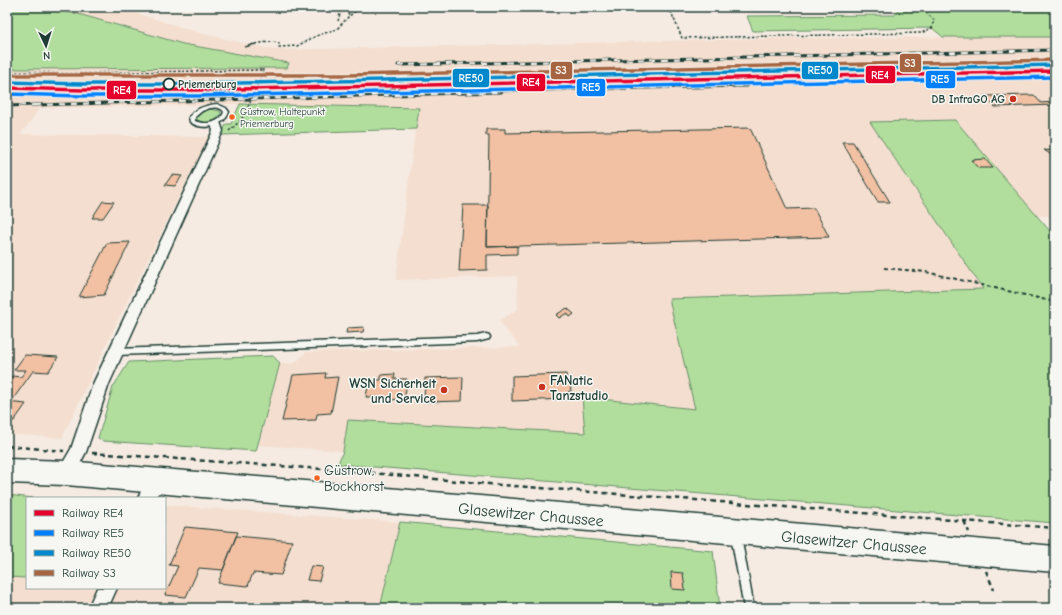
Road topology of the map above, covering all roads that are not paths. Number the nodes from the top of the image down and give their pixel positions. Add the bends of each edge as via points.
1 (216, 124) junction
2 (486, 337) dead end
3 (116, 352) junction
4 (7, 471) edge
5 (66, 473) junction
6 (151, 489) edge
7 (736, 532) junction
8 (1055, 559) edge
9 (107, 589) edge
10 (98, 608) edge
11 (749, 608) edge

1 - 1 lane via 227,115 222,107 206,108 197,111 192,117 193,122 199,125
1 - 3 street via 218,131
2 - 3 lane
3 - 5 street via 100,384 78,452
4 - 5 main road, Glasewitzer Chaussee
5 - 6 main road, Glasewitzer Chaussee
6 - 7 main road, Glasewitzer Chaussee
7 - 8 main road, Glasewitzer Chaussee
7 - 11 lane
9 - 10 street

